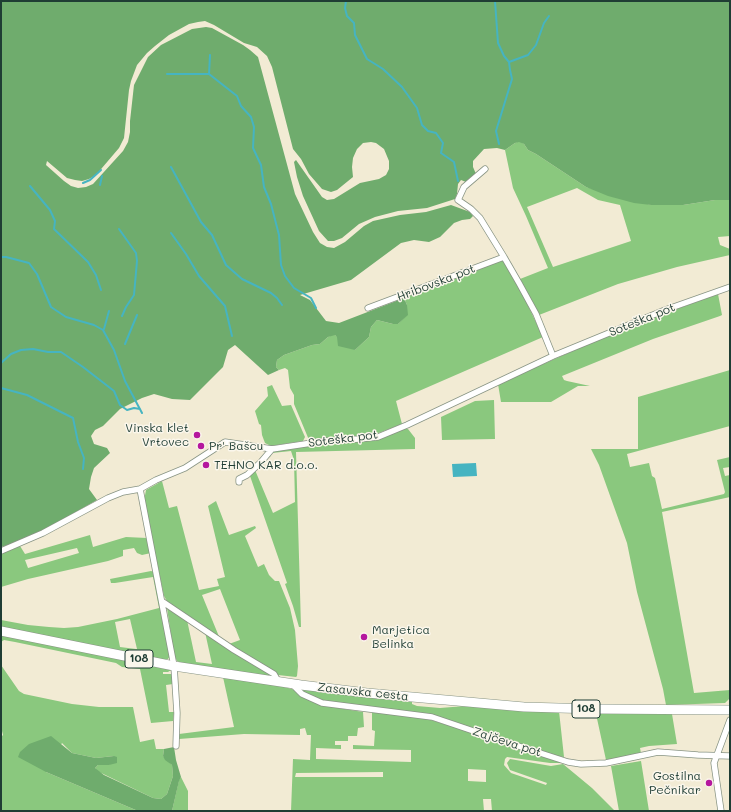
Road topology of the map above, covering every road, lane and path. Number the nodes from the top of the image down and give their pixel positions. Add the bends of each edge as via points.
1 (486, 169) dead end
2 (504, 257) junction
3 (730, 287) edge
4 (368, 308) dead end
5 (553, 356) junction
6 (272, 449) junction
7 (239, 482) dead end
8 (140, 489) junction
9 (1, 551) edge
10 (163, 602) junction
11 (1, 632) edge
12 (174, 666) junction
13 (278, 681) junction
14 (291, 684) junction
15 (730, 710) edge
16 (730, 720) edge
17 (176, 746) dead end
18 (717, 756) junction
19 (730, 756) edge
20 (721, 811) edge

1 - 2 street via 464,187 458,200 480,218
2 - 4 street, Hribovska pot
2 - 5 street via 536,314
3 - 5 street, Soteška pot
5 - 6 street, Soteška pot via 378,436
6 - 7 street via 247,475 239,479
6 - 8 street, Soteška pot via 225,442 185,468
8 - 9 street, Soteška pot via 108,498 43,533
8 - 10 street
10 - 12 street
10 - 13 street via 274,674
11 - 12 main road, Zasavska cesta / 108
12 - 13 main road, Zasavska cesta / 108
12 - 17 street
13 - 14 main road, Zasavska cesta / 108
14 - 15 main road, Zasavska cesta / 108 via 524,707
14 - 18 street, Zajčeva pot via 302,694 322,703 432,717 568,762 606,763 658,752
16 - 18 street
18 - 19 street, Zajčeva pot
18 - 20 street via 714,765

